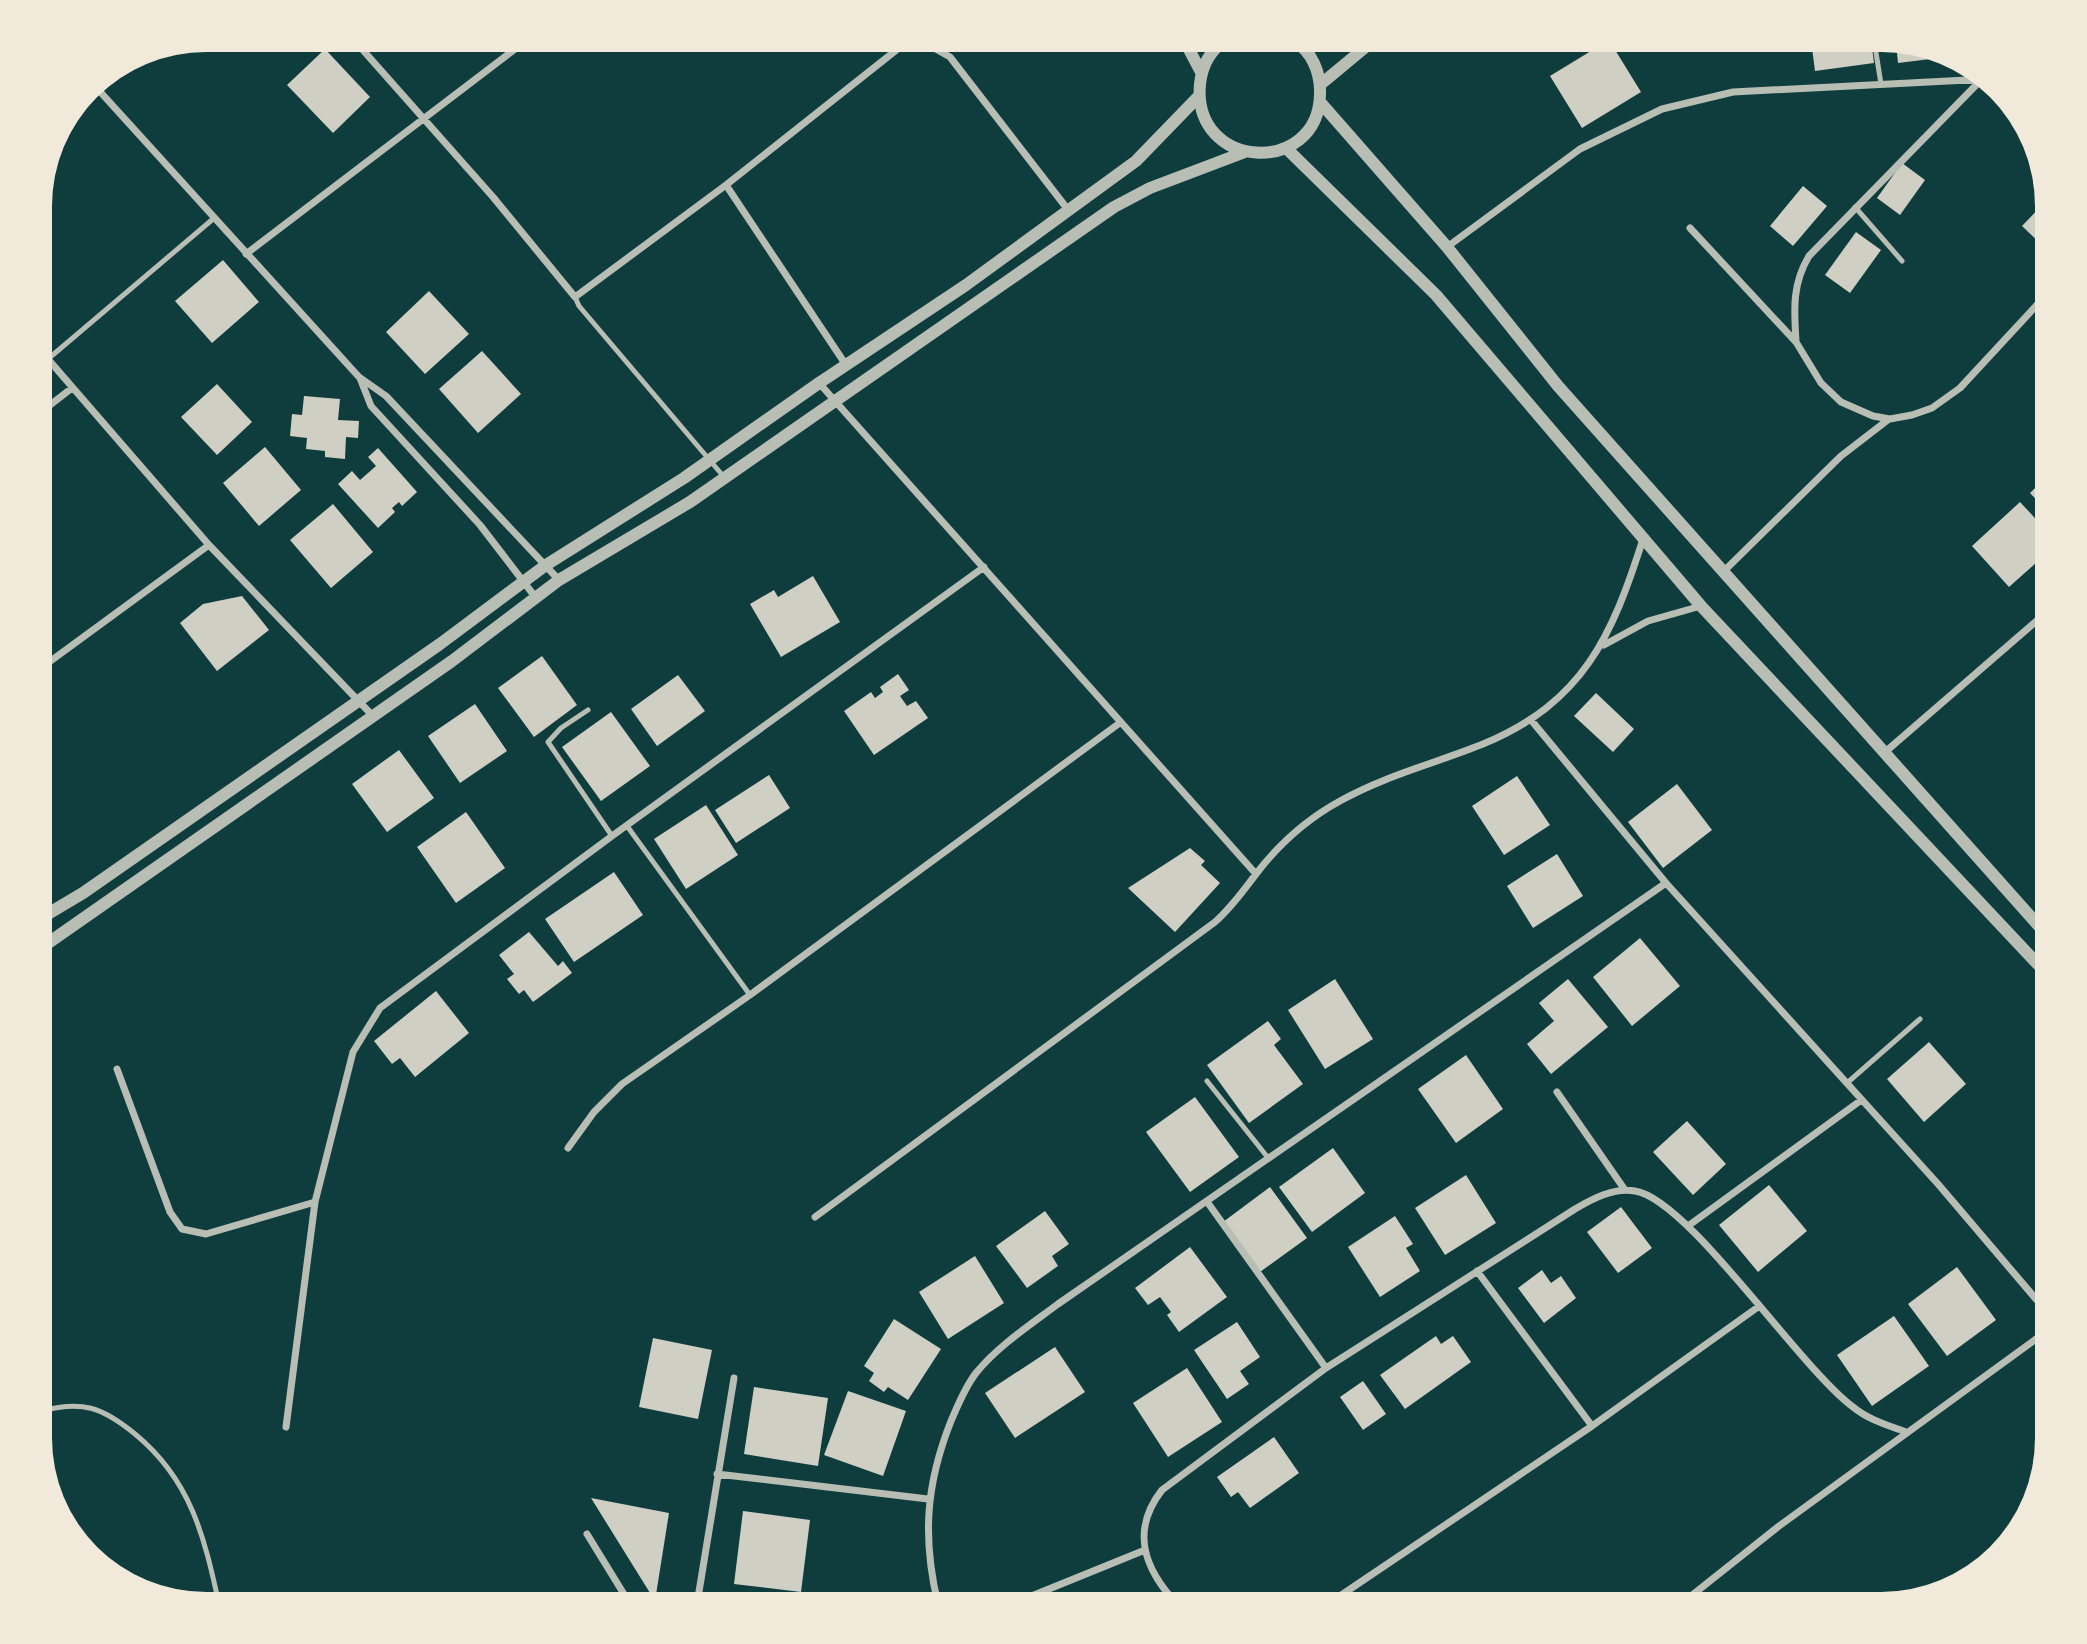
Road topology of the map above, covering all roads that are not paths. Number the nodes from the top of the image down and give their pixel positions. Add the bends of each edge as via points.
1 (1191, 52) edge
2 (1214, 52) edge
3 (1306, 52) edge
4 (1359, 52) edge
5 (1876, 52) edge
6 (366, 53) edge
7 (510, 53) edge
8 (893, 53) edge
9 (942, 53) edge
10 (1201, 72) junction
11 (1968, 80) edge
12 (1321, 84) junction
13 (1881, 84) junction
14 (1977, 86) edge
15 (102, 94) edge
16 (1199, 96) junction
17 (1320, 102) junction
18 (423, 117) junction
19 (1286, 148) junction
20 (1245, 152) junction
21 (726, 185) junction
22 (1855, 207) junction
23 (1069, 211) junction
24 (213, 219) junction
25 (1690, 228) dead end
26 (1447, 247) junction
27 (246, 254) junction
28 (1902, 261) dead end
29 (575, 297) junction
30 (2035, 307) edge
31 (1796, 342) junction
32 (53, 355) edge
33 (53, 365) edge
34 (846, 365) junction
35 (359, 377) junction
36 (819, 383) junction
37 (72, 388) junction
38 (53, 403) edge
39 (834, 403) junction
40 (1890, 419) junction
41 (710, 460) junction
42 (725, 478) junction
43 (1643, 537) junction
44 (209, 545) junction
45 (545, 565) junction
46 (984, 568) junction
47 (1723, 572) junction
48 (524, 580) junction
49 (559, 580) junction
50 (536, 598) junction
51 (1701, 606) junction
52 (2035, 622) edge
53 (1603, 645) junction
54 (53, 659) edge
55 (357, 699) junction
56 (588, 710) dead end
57 (372, 715) junction
58 (1531, 720) junction
59 (1121, 722) junction
60 (1883, 753) junction
61 (626, 826) junction
62 (612, 836) junction
63 (1256, 874) junction
64 (1666, 883) junction
65 (53, 911) edge
66 (2035, 921) edge
67 (53, 940) edge
68 (2035, 961) edge
69 (750, 995) junction
70 (1920, 1019) dead end
71 (117, 1069) dead end
72 (1207, 1081) dead end
73 (1847, 1083) junction
74 (1557, 1092) dead end
75 (1860, 1101) junction
76 (568, 1148) dead end
77 (1269, 1159) junction
78 (1625, 1190) junction
79 (316, 1202) junction
80 (1208, 1203) junction
81 (815, 1217) dead end
82 (1688, 1226) junction
83 (1477, 1271) junction
84 (2035, 1297) edge
85 (1758, 1307) junction
86 (2035, 1340) edge
87 (1326, 1368) junction
88 (734, 1378) dead end
89 (53, 1409) edge
90 (1592, 1426) junction
91 (286, 1427) dead end
92 (1906, 1432) junction
93 (717, 1474) junction
94 (928, 1499) junction
95 (587, 1534) dead end
96 (1145, 1550) junction
97 (216, 1592) edge
98 (623, 1592) edge
99 (699, 1592) edge
100 (935, 1592) edge
101 (1042, 1592) edge
102 (1167, 1592) edge
103 (1346, 1592) edge
104 (1697, 1592) edge

1 - 10 street
2 - 10 street
3 - 12 street
4 - 12 street
5 - 13 lane
6 - 18 street
7 - 18 street
8 - 21 street
9 - 23 street
10 - 16 street
11 - 13 street
12 - 17 street
13 - 26 street via 1733,92 1662,108 1580,149
14 - 22 street
15 - 24 street
16 - 20 street via 1204,119 1214,134
16 - 23 street via 1136,161
17 - 19 street via 1314,121
17 - 26 street
18 - 27 street
18 - 29 street
19 - 20 street
19 - 43 street via 1436,295
20 - 39 street via 1131,196
21 - 29 street
21 - 34 street
22 - 28 lane
22 - 31 street via 1800,270 1794,292
23 - 34 street
24 - 27 street
24 - 32 lane
25 - 31 street
26 - 47 street via 1558,386
27 - 35 street
29 - 41 lane
30 - 40 street via 1960,388 1932,408
31 - 40 street via 1821,383 1841,402
33 - 37 street
34 - 36 street
35 - 45 street via 386,396
35 - 48 street via 371,406
36 - 39 street
36 - 41 street
37 - 38 street
37 - 44 street
39 - 42 street
39 - 46 street
40 - 47 street via 1841,456
41 - 42 lane
41 - 45 street
42 - 49 street
43 - 51 street
43 - 53 street
44 - 54 street
44 - 55 street
45 - 48 street
45 - 49 street
46 - 59 street
46 - 61 street
47 - 60 street
48 - 50 street
48 - 55 street
49 - 50 street
50 - 57 street
51 - 53 street via 1648,621
51 - 68 street
52 - 60 street
53 - 58 street via 1576,680
55 - 57 street
55 - 65 street
56 - 62 lane via 548,742
57 - 67 street
58 - 63 street via 1340,801 1287,838
58 - 64 street
59 - 63 street
59 - 69 street
60 - 66 street
61 - 62 street
61 - 69 lane
62 - 79 street via 380,1008 353,1052
63 - 81 street via 1215,922
64 - 73 street
64 - 77 street
69 - 76 street via 622,1084
70 - 73 lane
71 - 79 street via 170,1212 182,1229 206,1234
72 - 77 lane
73 - 75 street
74 - 78 street
75 - 82 street
75 - 84 street
77 - 80 street
78 - 82 street via 1647,1195
78 - 83 street via 1592,1199
79 - 91 street
80 - 87 street
80 - 94 street via 1058,1304 976,1373 939,1450
82 - 85 street
83 - 87 street
83 - 90 street
85 - 90 street
85 - 92 street via 1852,1406 1870,1419
86 - 92 street
87 - 96 street via 1162,1490 1148,1513
88 - 93 street
89 - 97 lane via 93,1407 111,1414 158,1452 191,1506
90 - 103 street
92 - 104 street
93 - 94 street
93 - 99 street
94 - 100 street
95 - 98 street
96 - 101 street
96 - 102 street via 1152,1574

